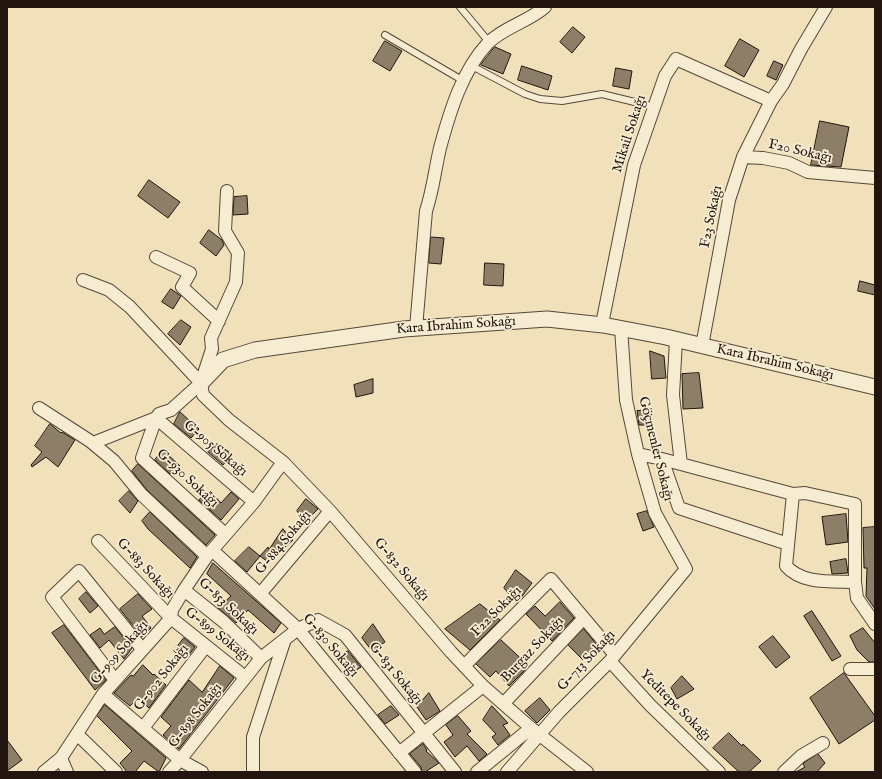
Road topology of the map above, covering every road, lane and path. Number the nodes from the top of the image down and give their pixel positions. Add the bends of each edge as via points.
1 (460, 7) edge
2 (545, 7) edge
3 (826, 7) edge
4 (385, 35) dead end
5 (489, 42) junction
6 (470, 65) junction
7 (462, 80) junction
8 (771, 101) junction
9 (654, 107) junction
10 (743, 157) junction
11 (875, 178) edge
12 (227, 191) dead end
13 (156, 257) dead end
14 (83, 280) dead end
15 (219, 321) junction
16 (602, 324) junction
17 (416, 328) junction
18 (621, 328) junction
19 (676, 340) junction
20 (702, 346) junction
21 (201, 383) junction
22 (875, 387) edge
23 (39, 408) dead end
24 (156, 418) junction
25 (93, 443) junction
26 (638, 454) junction
27 (662, 459) junction
28 (283, 462) junction
29 (681, 464) junction
30 (793, 494) junction
31 (254, 502) junction
32 (330, 511) junction
33 (225, 534) junction
34 (98, 541) dead end
35 (788, 544) junction
36 (209, 553) junction
37 (686, 569) joint
38 (551, 579) joint
39 (855, 582) junction
40 (184, 590) junction
41 (260, 594) junction
42 (171, 618) junction
43 (584, 618) junction
44 (875, 624) edge
45 (298, 629) junction
46 (285, 639) junction
47 (205, 647) junction
48 (142, 649) junction
49 (261, 658) junction
50 (613, 658) junction
51 (464, 666) junction
52 (850, 669) dead end
53 (875, 669) edge
54 (245, 676) junction
55 (115, 680) junction
56 (483, 686) junction
57 (103, 694) junction
58 (504, 703) junction
59 (143, 728) junction
60 (535, 732) junction
61 (423, 733) junction
62 (78, 735) junction
63 (823, 743) dead end
64 (399, 753) junction
65 (61, 758) junction
66 (180, 760) junction
67 (44, 772) edge
68 (68, 772) edge
69 (116, 772) edge
70 (169, 772) edge
71 (202, 772) edge
72 (253, 772) edge
73 (414, 772) edge
74 (455, 772) edge
75 (477, 772) edge
76 (507, 772) edge
77 (586, 772) edge
78 (719, 772) edge
79 (784, 772) edge

1 - 5 lane
2 - 5 street
3 - 8 street
4 - 7 lane
5 - 6 street
6 - 7 street
6 - 9 lane via 540,99 562,101 602,94
7 - 17 street via 440,148 426,211
8 - 9 street, Mikail Sokağı via 676,58 665,76
8 - 10 street, F23 Sokağı
9 - 16 street, Mikail Sokağı via 634,165
10 - 11 street, F20 Sokağı via 764,158 808,172
10 - 20 street, F23 Sokağı via 729,200
12 - 15 street via 225,231 238,253 236,282
13 - 15 street via 190,273 182,288
14 - 21 street via 109,290 130,307
15 - 21 street via 211,338 212,349
16 - 17 street, Kara İbrahim Sokağı via 547,320
16 - 18 street, Kara İbrahim Sokağı
17 - 21 street, Kara İbrahim Sokağı via 255,350 223,360
18 - 19 street, Kara İbrahim Sokağı
18 - 26 street, Göçmenler Sokağı via 626,400
19 - 20 street, Kara İbrahim Sokağı
19 - 29 street via 673,395
20 - 22 street, Kara İbrahim Sokağı
21 - 24 street via 171,410
21 - 28 street, G-832 Sokağı via 203,394 216,408
23 - 25 street, G-830 Sokağı
24 - 25 street
24 - 31 street, G-905 Sokağı
24 - 33 street, G-930 Sokağı via 142,458
25 - 36 street, G-830 Sokağı via 114,462 142,495
26 - 27 street
26 - 37 street, Göçmenler Sokağı via 655,513
27 - 29 street
27 - 35 street via 679,508
28 - 31 street
28 - 32 street, G-832 Sokağı
29 - 30 street
30 - 35 street
30 - 39 street via 855,504
31 - 33 street
32 - 41 street, G-884 Sokağı
32 - 51 street, G-832 Sokağı
33 - 36 street
34 - 42 street, G-883 Sokağı
35 - 39 street via 786,566 793,573 811,580
36 - 40 street, G-853 Sokağı
36 - 41 street, G-830 Sokağı
37 - 50 street, G-713 Sokağı
38 - 43 street, Yeditepe Sokağı
38 - 51 street, F22 Sokağı
39 - 44 street via 857,598
40 - 42 street, G-909 Sokağı via 172,610
40 - 49 street, G-853 Sokağı via 224,622
41 - 45 street, G-830 Sokağı
42 - 47 street, G-899 Sokağı
42 - 48 street, G-909 Sokağı
43 - 50 street, Yeditepe Sokağı
43 - 58 street, Burgaz Sokağı
45 - 46 street, G-898 Sokağı
45 - 61 street, G-831 Sokağı via 318,620 344,635
45 - 64 street, G-830 Sokağı
46 - 49 street, G-898 Sokağı
46 - 72 street via 253,737
47 - 54 street, G-899 Sokağı
47 - 59 street, G-902 Sokağı
48 - 55 street, G-909 Sokağı
48 - 55 street via 79,571 52,597
49 - 54 street, G-898 Sokağı
50 - 60 street, G-713 Sokağı via 559,712
50 - 78 street, Yeditepe Sokağı via 650,705
51 - 56 street, G-832 Sokağı
52 - 53 street
54 - 66 street, G-898 Sokağı
55 - 57 street, G-909 Sokağı
56 - 58 street, G-832 Sokağı
56 - 61 street
57 - 59 street
57 - 62 street, G-909 Sokağı
58 - 60 street, G-832 Sokağı
59 - 66 street
60 - 75 street
60 - 76 street, G-713 Sokağı
60 - 77 street, G-832 Sokağı
61 - 64 street
61 - 74 street, G-831 Sokağı
62 - 65 street, G-909 Sokağı
62 - 69 street
63 - 79 street via 801,756
64 - 73 street, G-830 Sokağı
65 - 67 street, G-909 Sokağı
65 - 68 street
66 - 70 street, G-898 Sokağı
66 - 71 street

